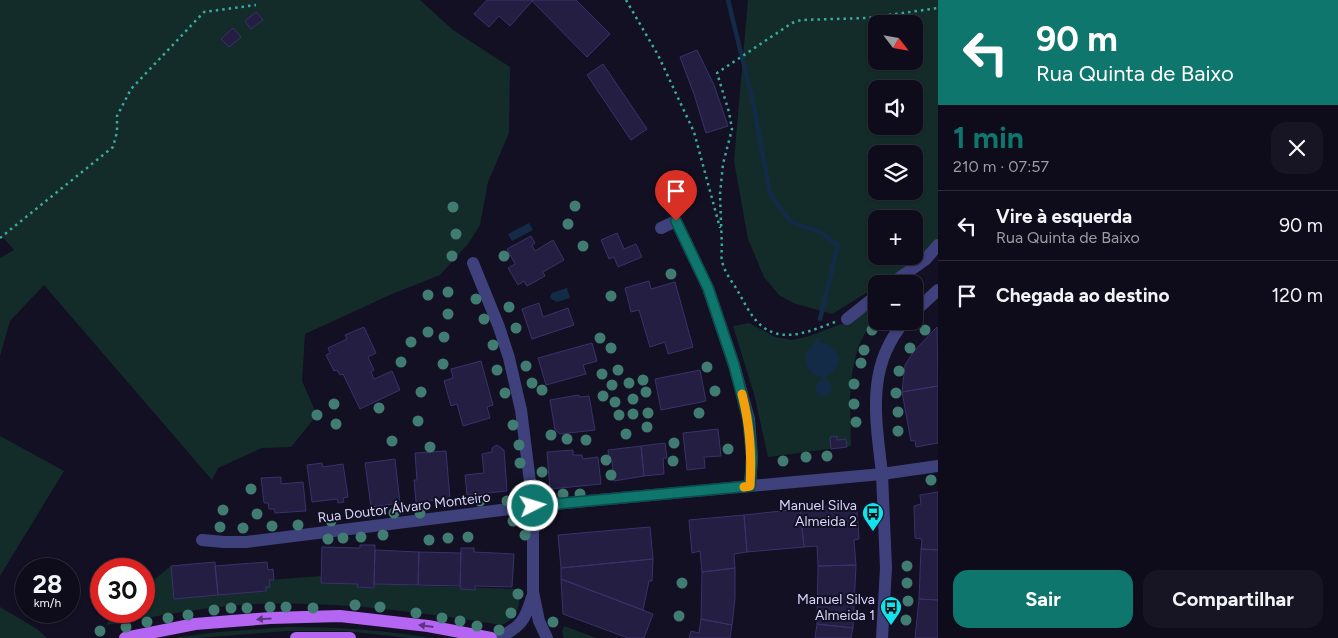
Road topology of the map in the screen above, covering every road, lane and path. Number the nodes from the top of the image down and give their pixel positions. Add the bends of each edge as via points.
1 (626, 0) edge
2 (256, 5) dead end
3 (938, 8) edge
4 (661, 228) dead end
5 (722, 237) junction
6 (0, 238) edge
7 (938, 245) edge
8 (473, 263) dead end
9 (903, 275) edge
10 (938, 290) edge
11 (868, 302) edge
12 (923, 304) edge
13 (847, 319) joint
14 (899, 330) edge
15 (938, 466) edge
16 (882, 474) junction
17 (750, 486) junction
18 (533, 506) junction
19 (202, 540) dead end
20 (533, 592) junction
21 (125, 638) edge
22 (296, 638) edge
23 (350, 638) edge
24 (491, 638) edge
25 (499, 638) edge
26 (547, 638) edge
27 (882, 638) edge

1 - 5 path via 658,55 694,132
2 - 6 path via 204,12 131,89 117,116 113,148
3 - 5 path via 867,18 800,20 717,73 732,129 720,194
4 - 17 street via 676,221 711,296 748,419 752,457
5 - 13 path via 724,267 754,318 764,328 789,336
7 - 9 street
8 - 18 street via 509,358 521,410
10 - 12 street
11 - 13 street
14 - 16 street via 885,353 877,379 875,400
15 - 16 street, Rua Doutor Álvaro Monteiro
16 - 17 street, Rua Doutor Álvaro Monteiro
16 - 27 street via 886,568
17 - 18 street, Rua Doutor Álvaro Monteiro
18 - 19 street, Rua Doutor Álvaro Monteiro via 246,542
18 - 20 street
20 - 25 street via 521,624
20 - 26 street via 539,621
24 -> 21 main road via 428,626 340,616 195,624
22 - 23 main road

